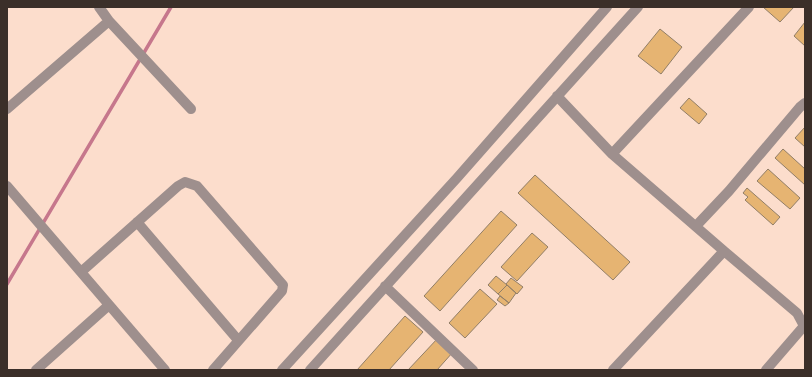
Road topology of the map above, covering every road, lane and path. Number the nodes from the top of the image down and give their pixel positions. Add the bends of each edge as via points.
1 (99, 7) edge
2 (607, 7) edge
3 (638, 7) edge
4 (749, 7) edge
5 (109, 21) junction
6 (558, 96) junction
7 (805, 103) edge
8 (7, 109) edge
9 (191, 109) dead end
10 (612, 154) junction
11 (7, 186) edge
12 (137, 222) junction
13 (696, 226) junction
14 (724, 251) junction
15 (81, 272) junction
16 (385, 286) junction
17 (109, 305) junction
18 (238, 340) junction
19 (37, 370) edge
20 (165, 370) edge
21 (213, 370) edge
22 (282, 370) edge
23 (310, 370) edge
24 (473, 370) edge
25 (613, 370) edge
26 (766, 370) edge

1 - 5 street
2 - 22 street via 457,178
3 - 6 street
4 - 10 street
5 - 8 street
5 - 9 street
6 - 10 street
6 - 16 street
7 - 13 street via 729,192
10 - 13 street
11 - 15 street
12 - 15 street
12 - 18 street
12 - 18 street via 178,186 185,182 197,186 283,285 282,292
13 - 14 street
14 - 25 street
14 - 26 street via 798,313 804,326
15 - 17 street
16 - 23 street
16 - 24 street
17 - 19 street
17 - 20 street
18 - 21 street

